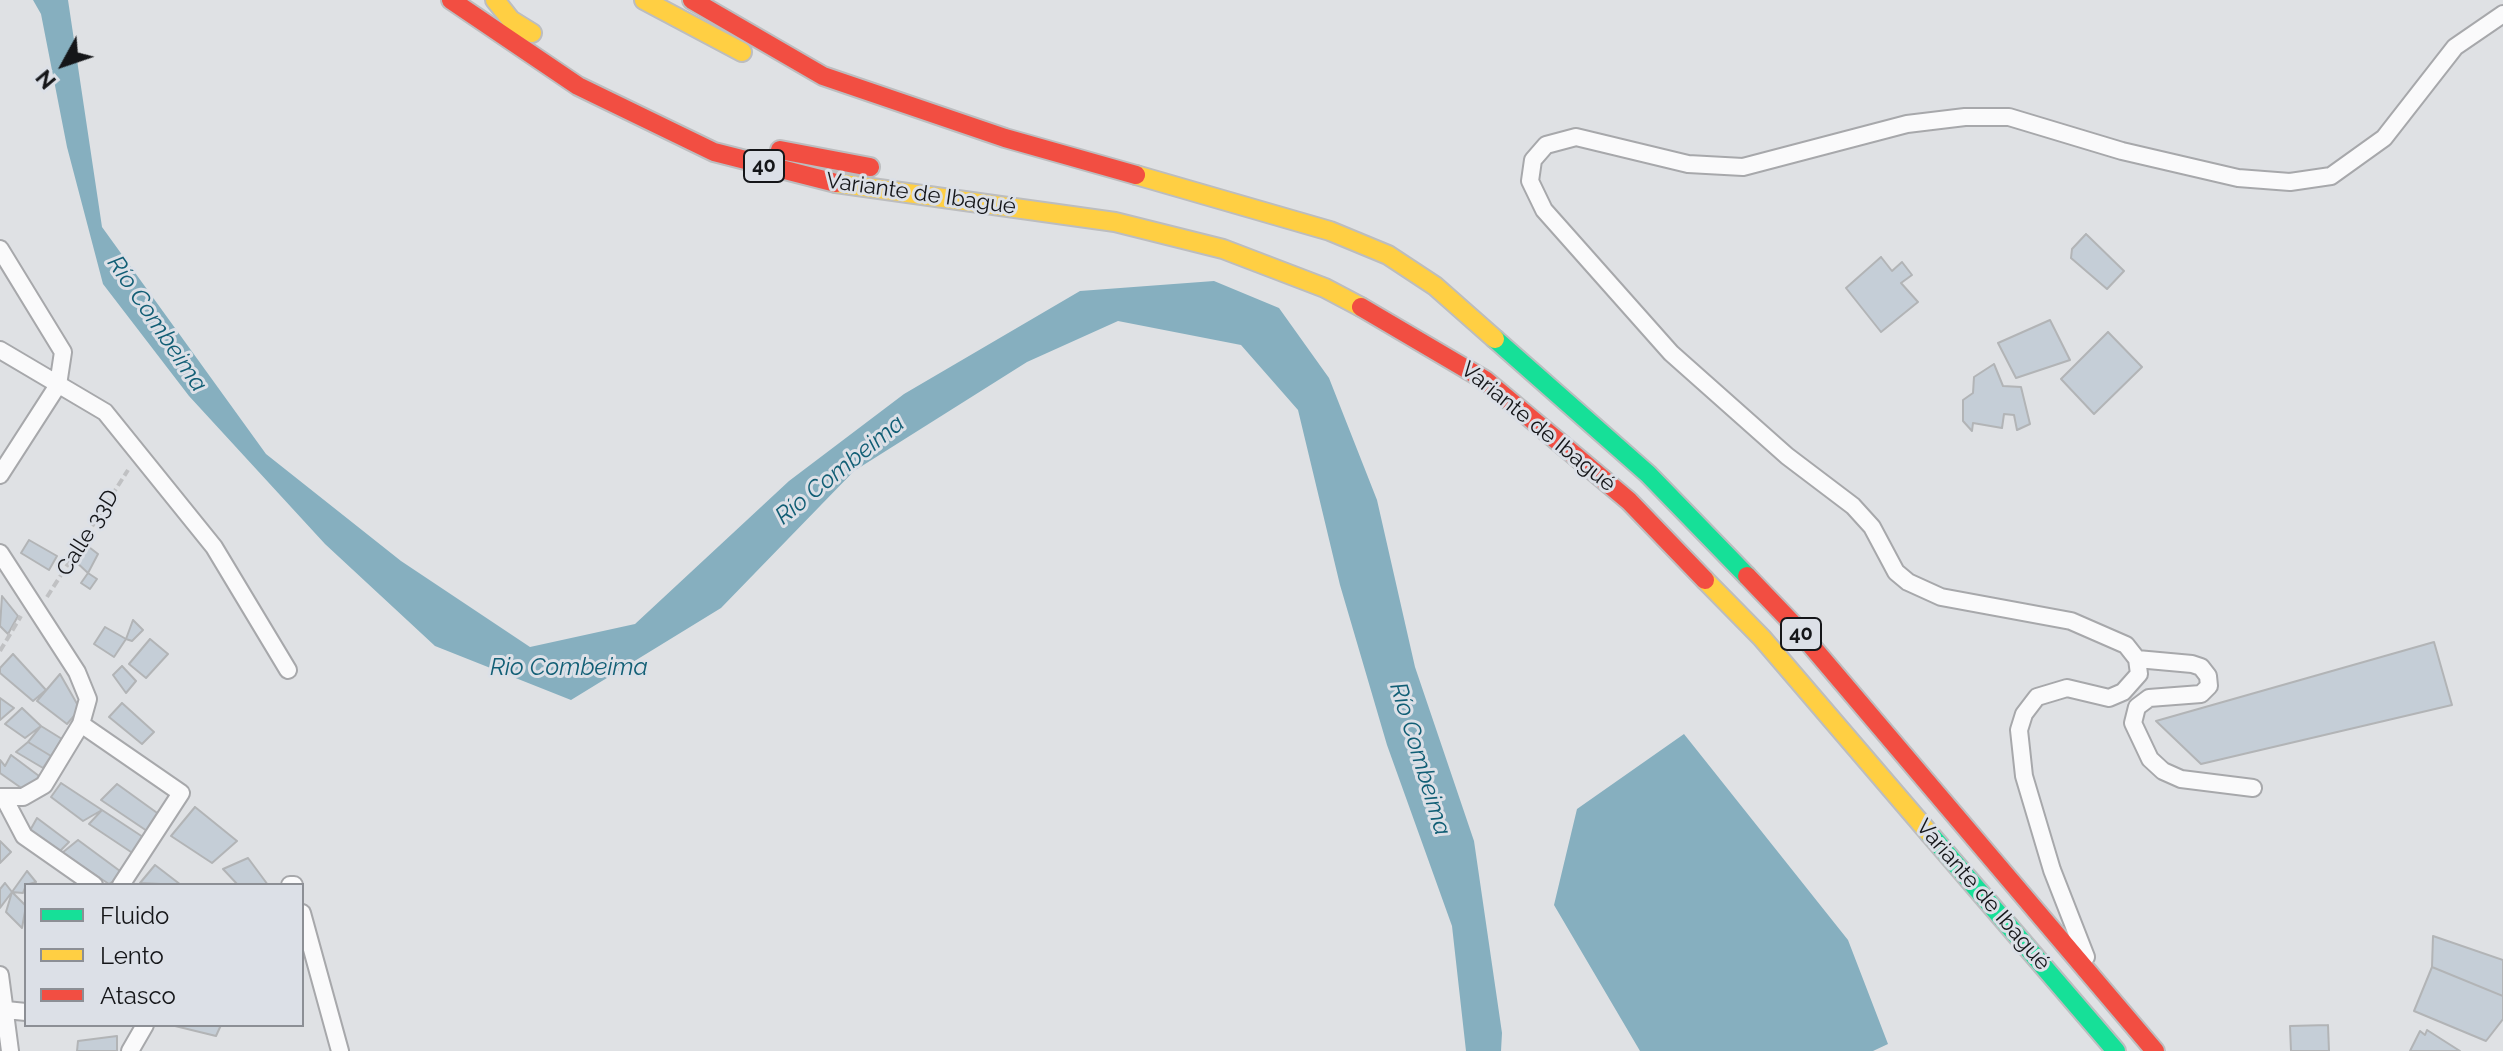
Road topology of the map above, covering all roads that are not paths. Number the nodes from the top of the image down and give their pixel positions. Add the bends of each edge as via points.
1 (451, 0) edge
2 (495, 0) edge
3 (644, 0) edge
4 (692, 0) edge
5 (2503, 14) edge
6 (823, 76) junction
7 (705, 126) dead end
8 (762, 145) dead end
9 (924, 194) junction
10 (0, 249) edge
11 (0, 350) edge
12 (58, 385) junction
13 (0, 475) edge
14 (0, 553) edge
15 (2137, 659) junction
16 (288, 670) dead end
17 (84, 719) junction
18 (2253, 788) dead end
19 (2, 798) edge
20 (91, 883) edge
21 (122, 883) edge
22 (304, 920) edge
23 (0, 975) edge
24 (2096, 980) junction
25 (6, 1010) junction
26 (24, 1012) edge
27 (144, 1027) edge
28 (10, 1051) edge
29 (130, 1051) edge
30 (340, 1051) edge
31 (2116, 1051) edge
32 (2155, 1051) edge

1 - 9 highway, Variante de Ibagué / 40 via 578,86 714,152 816,180
2 - 7 highway via 511,20 591,71
3 - 6 highway via 786,74
4 - 6 highway, Variante de Ibagué / 40
5 - 15 street via 2455,47 2384,138 2331,176 2290,182 2238,178 2009,117 1907,124 1743,167 1688,164 1576,137 1546,145 1533,160 1530,181 1544,210 1671,353 1787,456 1853,506 1908,582 1941,597 2071,621 2126,645
6 - 24 highway, Variante de Ibagué / 40 via 990,133 1330,231 1435,286 1648,474 1792,623
8 - 9 highway via 889,170
9 - 31 highway, Variante de Ibagué / 40 via 1115,222 1223,249 1325,288 1485,380 1641,512 1762,638
10 - 12 street via 63,352
11 - 12 street
12 - 13 street
12 - 16 street via 105,412 214,547
14 - 17 street via 84,687
15 - 18 street via 2192,664 2208,676 2209,686 2201,694 2149,698 2137,707 2133,723 2150,759 2181,779
15 - 24 street via 2139,674 2123,692 2109,698 2067,688 2037,697 2019,730 2024,776 2052,870
17 - 19 street via 44,785 23,797
17 - 21 street via 181,793
19 - 20 street via 24,836
22 - 30 street
23 - 25 street
24 - 32 highway, Variante de Ibagué / 40
25 - 26 street
25 - 28 street
27 - 29 street

